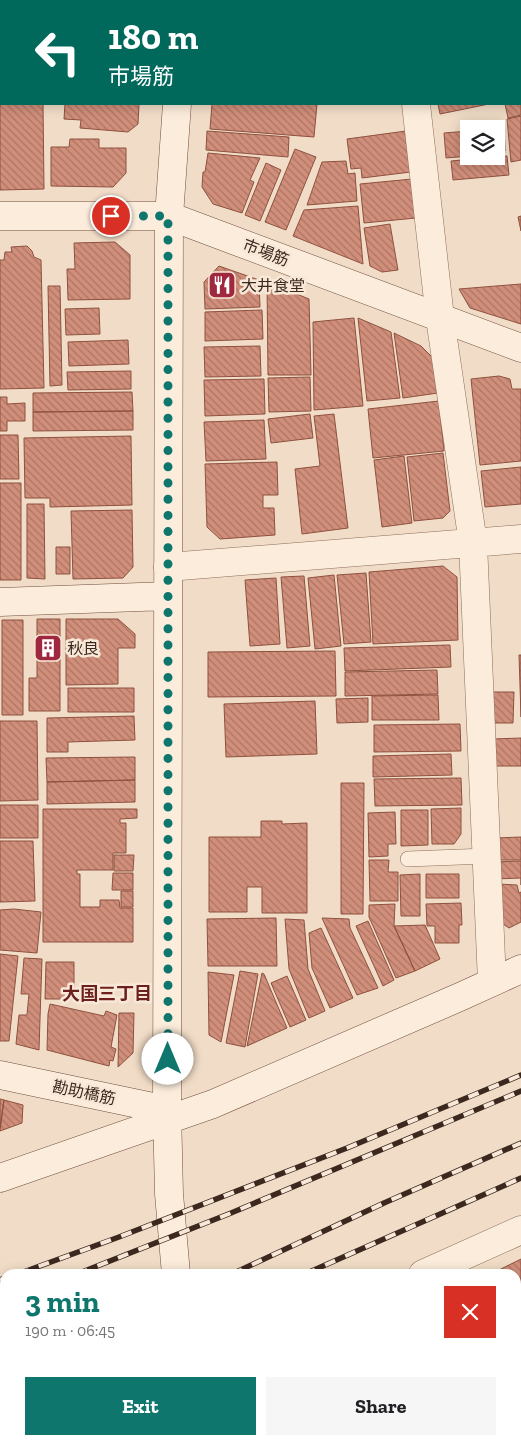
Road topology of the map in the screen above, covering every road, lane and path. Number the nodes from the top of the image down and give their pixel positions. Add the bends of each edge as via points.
1 (177, 105) edge
2 (416, 105) edge
3 (0, 216) edge
4 (168, 216) junction
5 (440, 318) junction
6 (521, 348) edge
7 (521, 539) edge
8 (473, 544) junction
9 (168, 567) junction
10 (168, 596) junction
11 (0, 602) edge
12 (486, 856) junction
13 (408, 858) dead end
14 (521, 969) edge
15 (492, 982) junction
16 (0, 1075) edge
17 (168, 1115) junction
18 (0, 1178) edge
19 (521, 1230) edge
20 (176, 1269) edge
21 (434, 1269) edge

1 - 4 street
2 - 5 street
3 - 4 street, 市場筋
4 - 5 street, 市場筋
4 - 9 street
5 - 6 street, 市場筋
5 - 8 street
7 - 8 street
8 - 9 street
8 - 12 street
9 - 10 street
10 - 11 street
10 - 17 street
12 - 13 lane
12 - 15 street
14 - 15 street
15 - 17 street via 213,1104
16 - 17 street, 勘助橋筋
17 - 18 street
17 - 20 street via 169,1194
19 - 21 street

